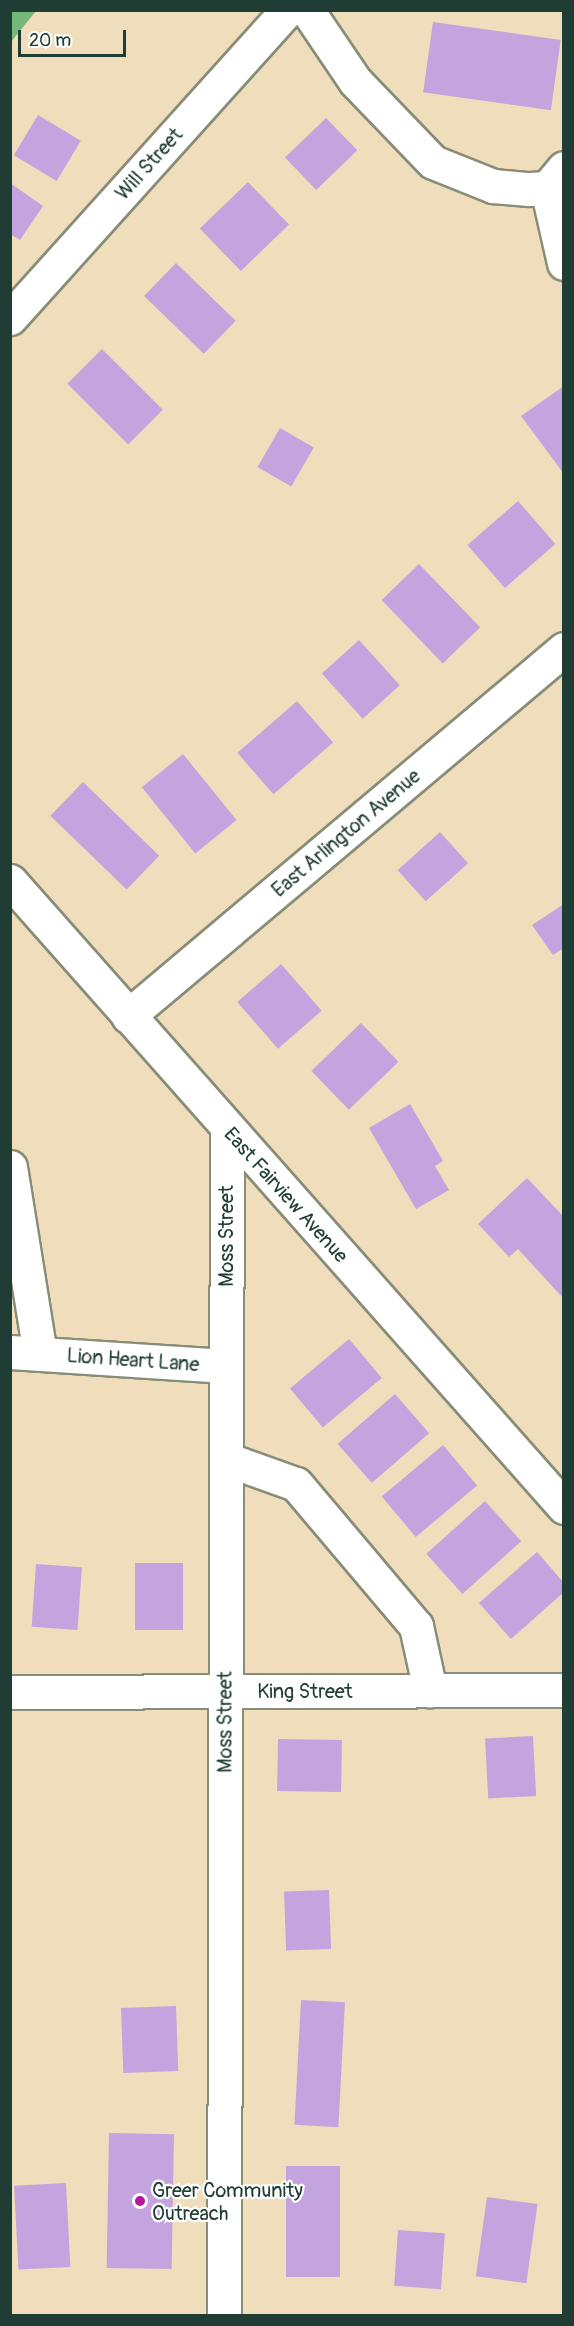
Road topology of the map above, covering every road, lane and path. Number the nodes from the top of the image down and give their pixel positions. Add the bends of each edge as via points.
1 (287, 10) edge
2 (307, 10) edge
3 (555, 178) edge
4 (564, 264) edge
5 (10, 318) edge
6 (564, 649) edge
7 (10, 881) edge
8 (128, 1016) junction
9 (226, 1128) junction
10 (10, 1167) edge
11 (25, 1353) edge
12 (226, 1366) junction
13 (226, 1459) junction
14 (564, 1507) edge
15 (564, 1689) edge
16 (430, 1690) junction
17 (225, 1691) junction
18 (10, 1692) edge
19 (224, 2316) edge

1 - 5 street, Will Street
2 - 3 street via 355,81 433,162 493,186
3 - 4 street
6 - 8 street, East Arlington Avenue
7 - 8 street, East Fairview Avenue
8 - 9 street, East Fairview Avenue
9 - 12 street, Moss Street
9 - 14 street, East Fairview Avenue
10 - 11 street, Lion Heart Lane
11 - 12 street, Lion Heart Lane
12 - 13 street, Moss Street
13 - 16 street via 296,1484 416,1626
13 - 17 street, Moss Street
15 - 16 street, King Street
16 - 17 street, King Street
17 - 18 street, King Street
17 - 19 street, Moss Street

